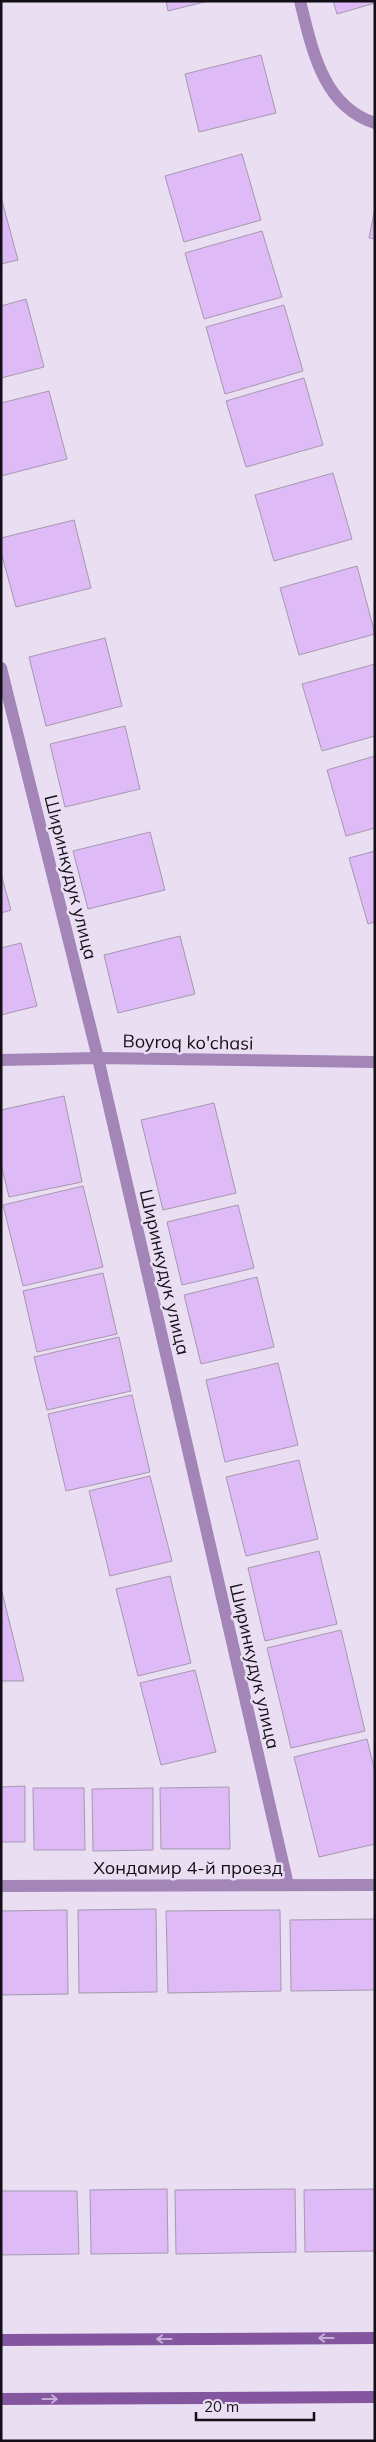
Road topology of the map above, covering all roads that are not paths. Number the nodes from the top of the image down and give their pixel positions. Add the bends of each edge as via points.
1 (300, 1) edge
2 (375, 123) edge
3 (1, 668) edge
4 (98, 1058) junction
5 (1, 1060) edge
6 (375, 1062) edge
7 (288, 1885) junction
8 (375, 1885) edge
9 (1, 1886) edge
10 (375, 2338) edge
11 (1, 2340) edge
12 (375, 2397) edge
13 (1, 2399) edge

1 - 2 street via 313,54 327,85 344,106
3 - 4 street, Ширинкудук улица
4 - 5 street, Boyroq ko'chasi
4 - 6 street, Boyroq ko'chasi
4 - 7 street, Ширинкудук улица
7 - 8 street, Хондамир 4-й проезд
7 - 9 street, Хондамир 4-й проезд
10 -> 11 main road
13 -> 12 main road

